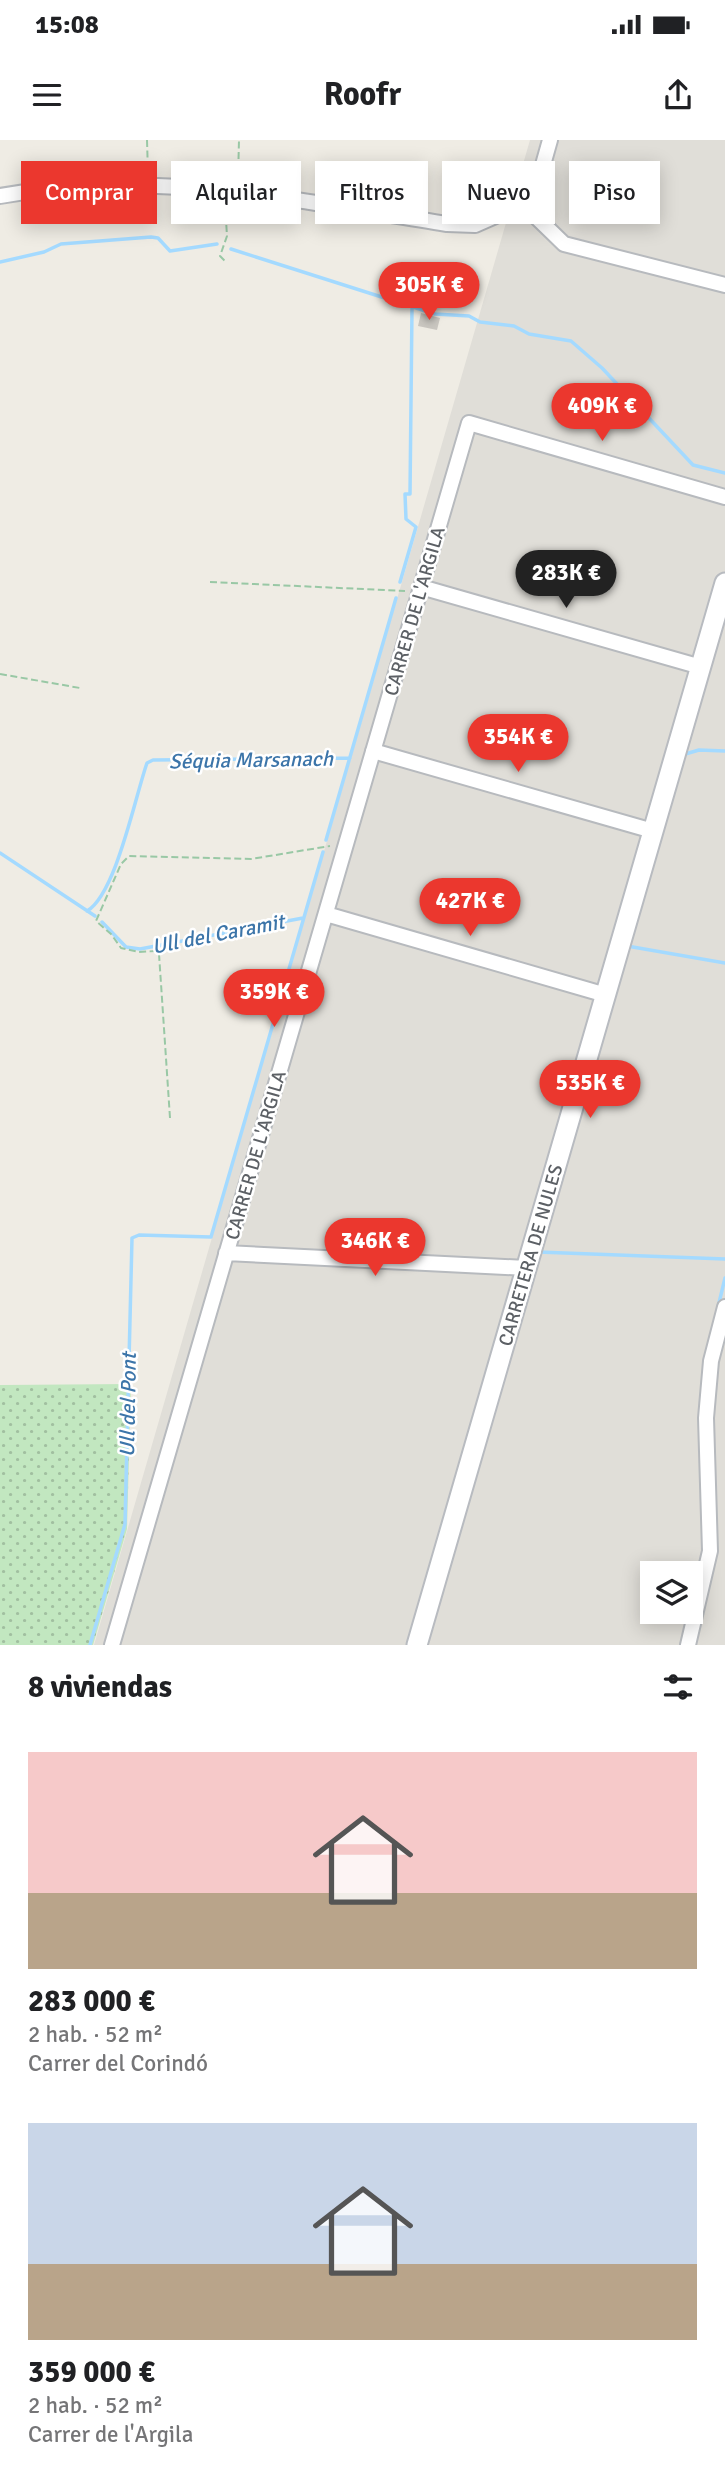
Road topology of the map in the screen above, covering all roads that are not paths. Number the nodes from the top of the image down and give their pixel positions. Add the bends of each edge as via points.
1 (550, 140) edge
2 (544, 161) edge
3 (0, 197) edge
4 (442, 223) edge
5 (447, 224) edge
6 (477, 224) edge
7 (543, 224) edge
8 (725, 285) edge
9 (725, 497) edge
10 (725, 583) edge
11 (420, 589) junction
12 (701, 667) junction
13 (373, 751) junction
14 (653, 831) junction
15 (326, 914) junction
16 (606, 995) junction
17 (226, 1253) junction
18 (526, 1268) junction
19 (725, 1307) edge
20 (112, 1645) edge
21 (417, 1645) edge
22 (688, 1645) edge

1 - 2 street
3 - 4 street via 95,184 148,183
5 - 6 street
7 - 8 street via 564,244
9 - 11 street, CARRER DE L'ARGILA via 469,423
10 - 12 main road, CARRETERA DE NULES
11 - 12 street
11 - 13 street, CARRER DE L'ARGILA
12 - 14 main road, CARRETERA DE NULES
13 - 14 street
13 - 15 street, CARRER DE L'ARGILA
14 - 16 main road, CARRETERA DE NULES
15 - 16 street
15 - 17 street, CARRER DE L'ARGILA
16 - 18 main road, CARRETERA DE NULES
17 - 18 street
17 - 20 street, CARRER DE L'ARGILA
18 - 21 main road, CARRETERA DE NULES
19 - 22 street via 711,1361 706,1418 710,1551

